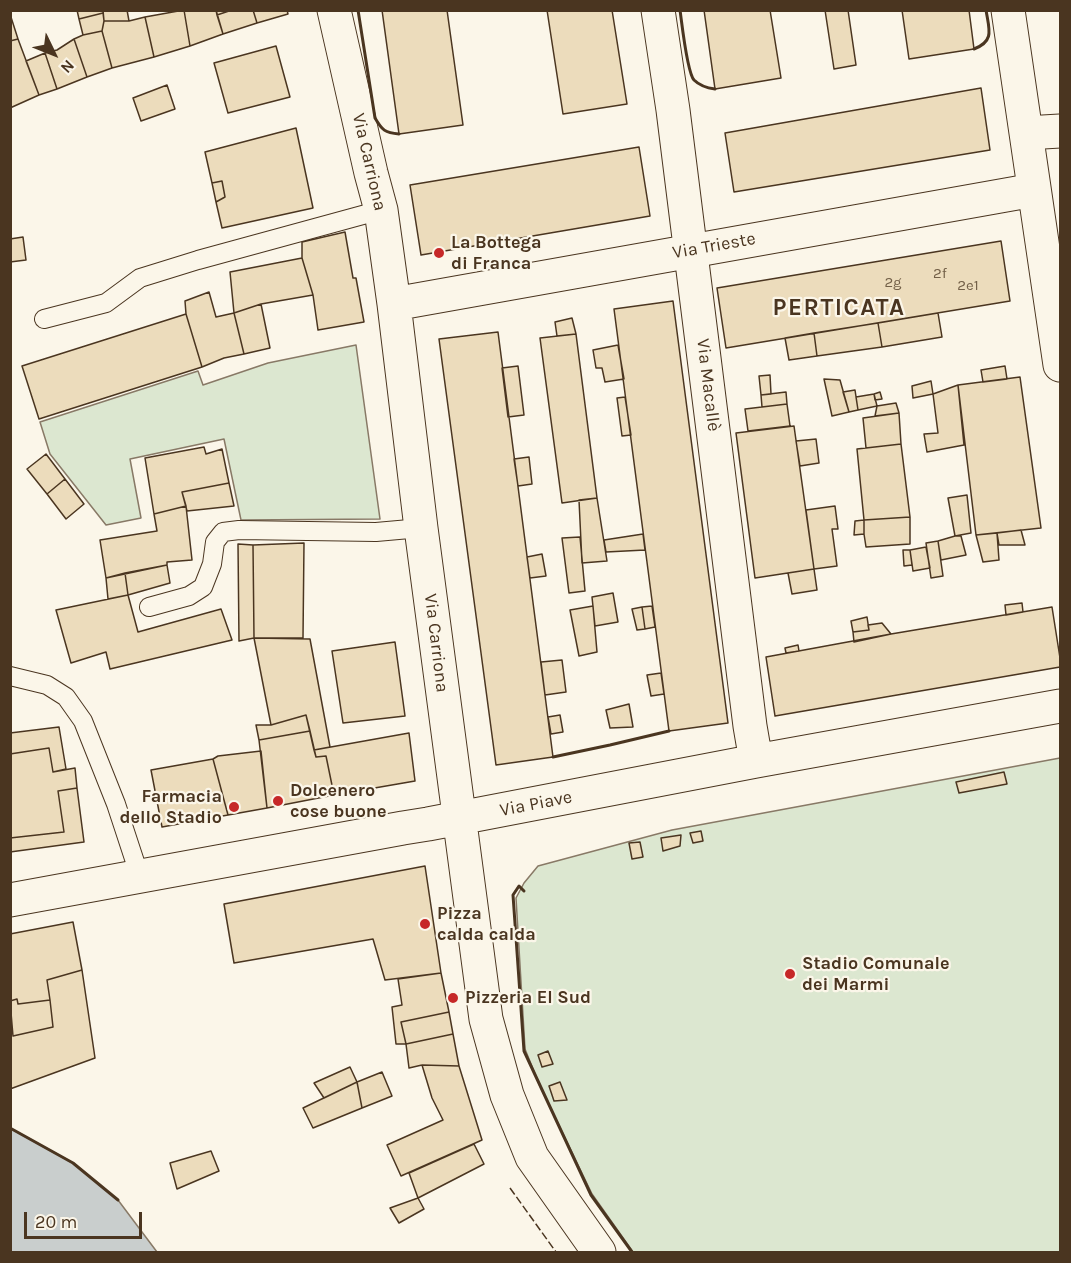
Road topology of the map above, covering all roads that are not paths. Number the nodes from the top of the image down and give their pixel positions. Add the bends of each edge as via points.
1 (334, 10) edge
2 (658, 10) edge
3 (1008, 10) edge
4 (1060, 131) edge
5 (1026, 133) junction
6 (1034, 190) junction
7 (381, 210) junction
8 (691, 250) junction
9 (394, 304) junction
10 (44, 319) dead end
11 (1060, 365) edge
12 (421, 528) junction
13 (149, 607) dead end
14 (10, 676) edge
15 (1060, 706) edge
16 (756, 761) junction
17 (460, 818) junction
18 (140, 877) junction
19 (10, 900) edge
20 (599, 1252) edge

1 - 7 street, Via Carriona
2 - 8 street, Via Macallè
3 - 5 street
4 - 5 street
5 - 6 street
6 - 8 street, Via Trieste
6 - 11 street
7 - 9 street, Via Carriona
7 - 10 lane via 140,278 106,303
8 - 9 street, Via Trieste
8 - 16 street, Via Macallè
9 - 12 street, Via Carriona
12 - 13 lane via 376,532 223,532 215,542 203,587 189,596
12 - 17 street, Via Carriona
14 - 18 lane via 47,685 66,698 83,721
15 - 16 street, Via Piave
16 - 17 street, Via Piave
17 - 18 street, Via Piave
17 - 20 street, Via Carriona via 486,1019 507,1095 532,1157
18 - 19 street, Via Piave

